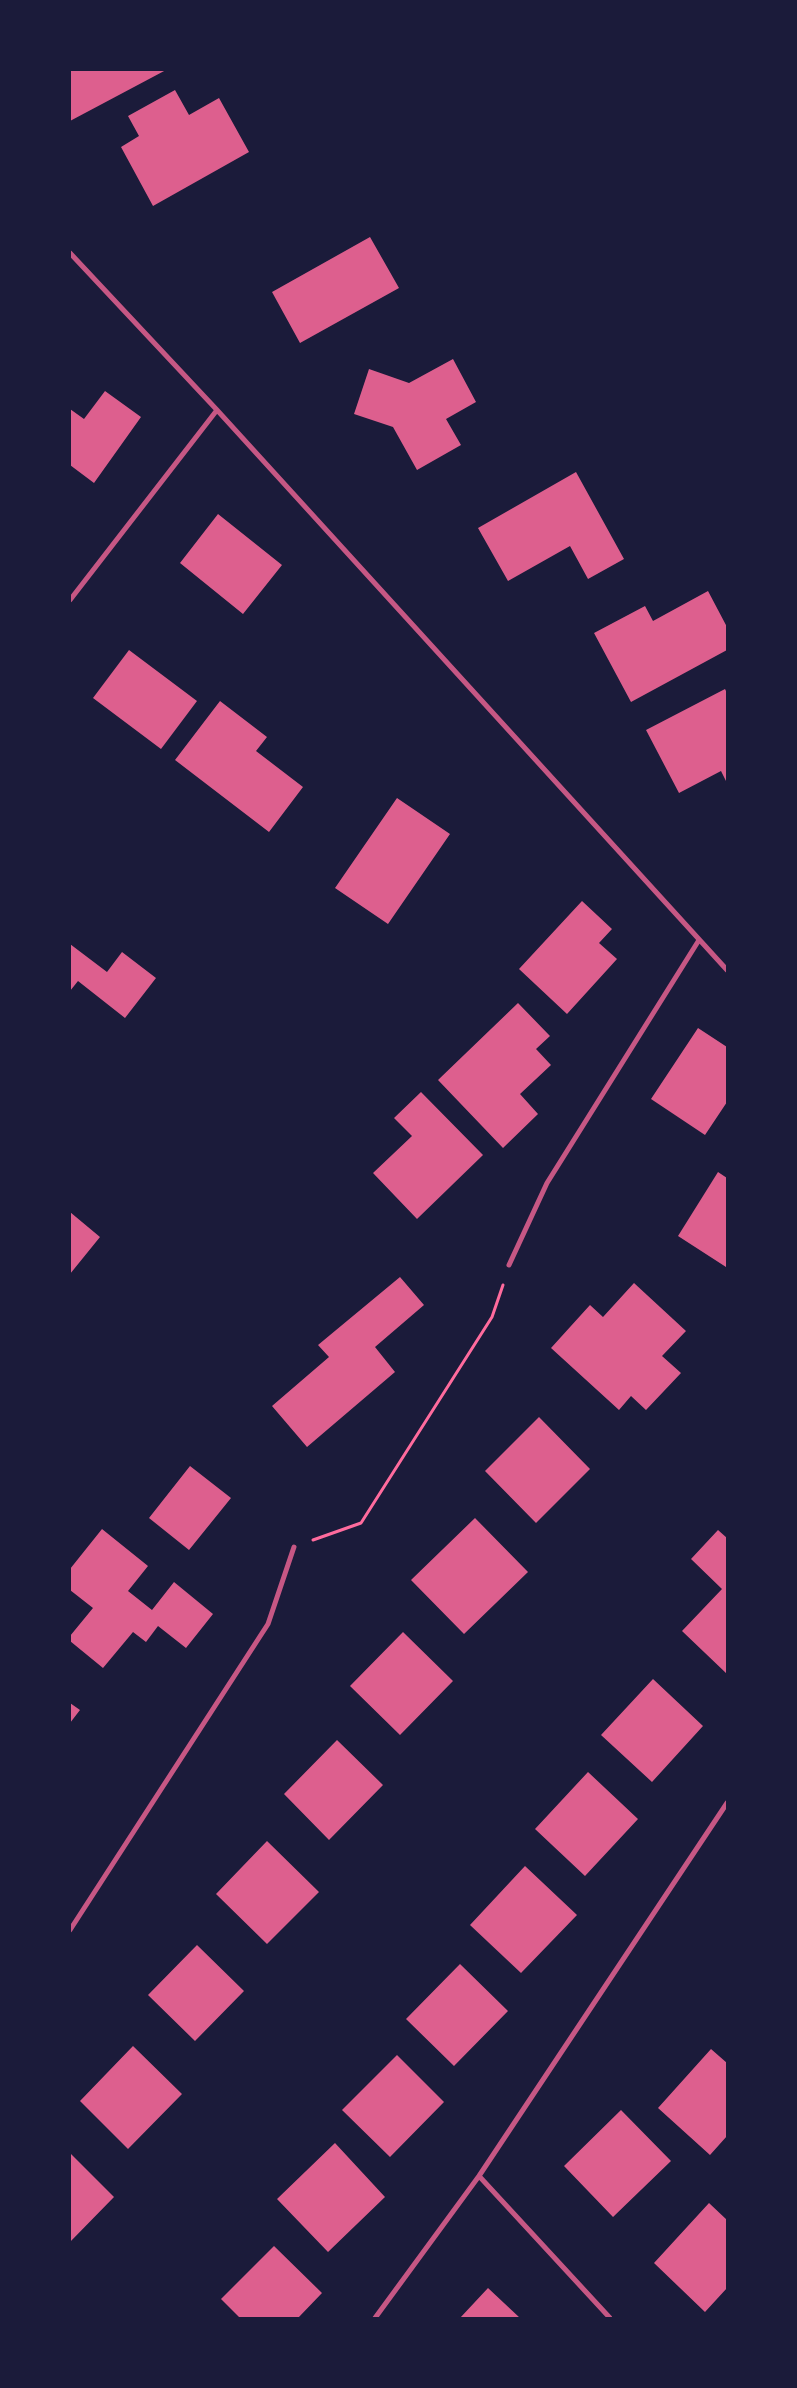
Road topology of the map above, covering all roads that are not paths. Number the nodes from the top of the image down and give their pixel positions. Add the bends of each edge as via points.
1 (70, 253) edge
2 (217, 410) junction
3 (70, 600) edge
4 (699, 940) junction
5 (727, 970) edge
6 (509, 1265) road end
7 (294, 1547) road end
8 (727, 1803) edge
9 (70, 1930) edge
10 (479, 2176) junction
11 (375, 2318) edge
12 (610, 2318) edge

1 - 2 street
2 - 3 street
2 - 4 street
4 - 5 street
4 - 6 street via 547,1183
7 - 9 street via 268,1624
8 - 10 street
10 - 11 street
10 - 12 street

